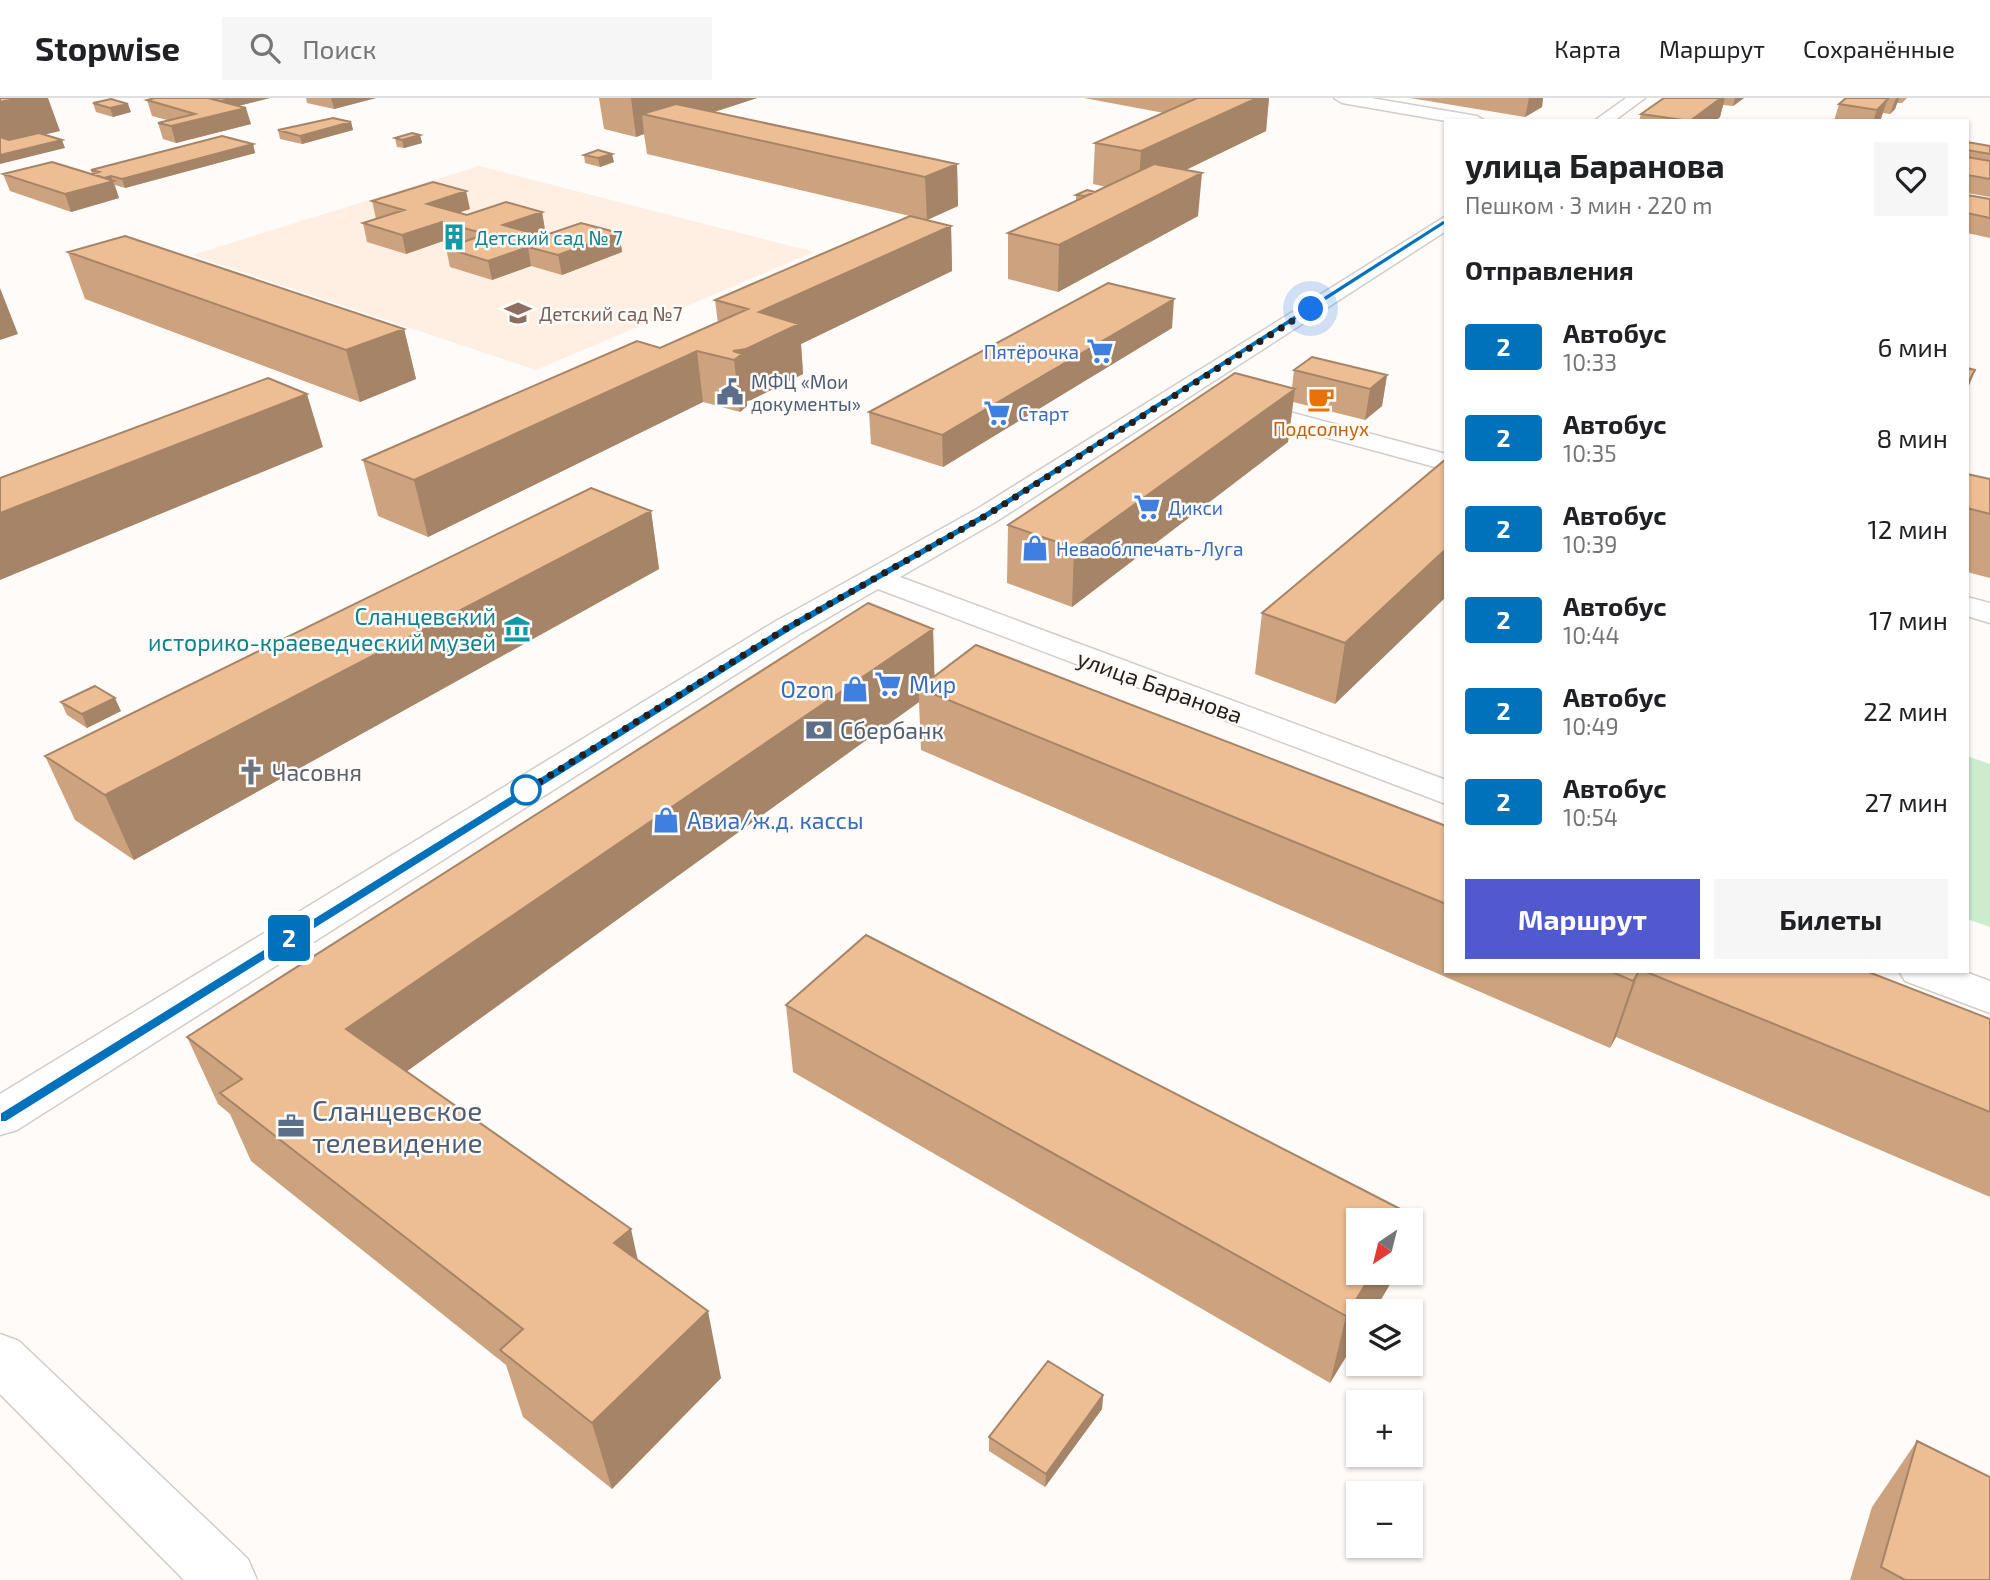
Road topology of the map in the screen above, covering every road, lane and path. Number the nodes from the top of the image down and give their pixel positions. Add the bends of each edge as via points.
1 (1342, 98) edge
2 (1637, 98) edge
3 (1465, 119) edge
4 (1605, 119) edge
5 (1444, 223) edge
6 (1183, 392) junction
7 (1444, 461) edge
8 (876, 578) junction
9 (1969, 607) edge
10 (1990, 612) edge
11 (1444, 792) edge
12 (1925, 973) edge
13 (1990, 998) edge
14 (0, 1117) edge
15 (0, 1358) edge
16 (227, 1580) edge

1 - 3 street
2 - 4 street
5 - 6 street
6 - 7 street
6 - 8 street via 987,515
8 - 11 street, улица Баранова
8 - 14 street
9 - 10 street
12 - 13 street
15 - 16 street

